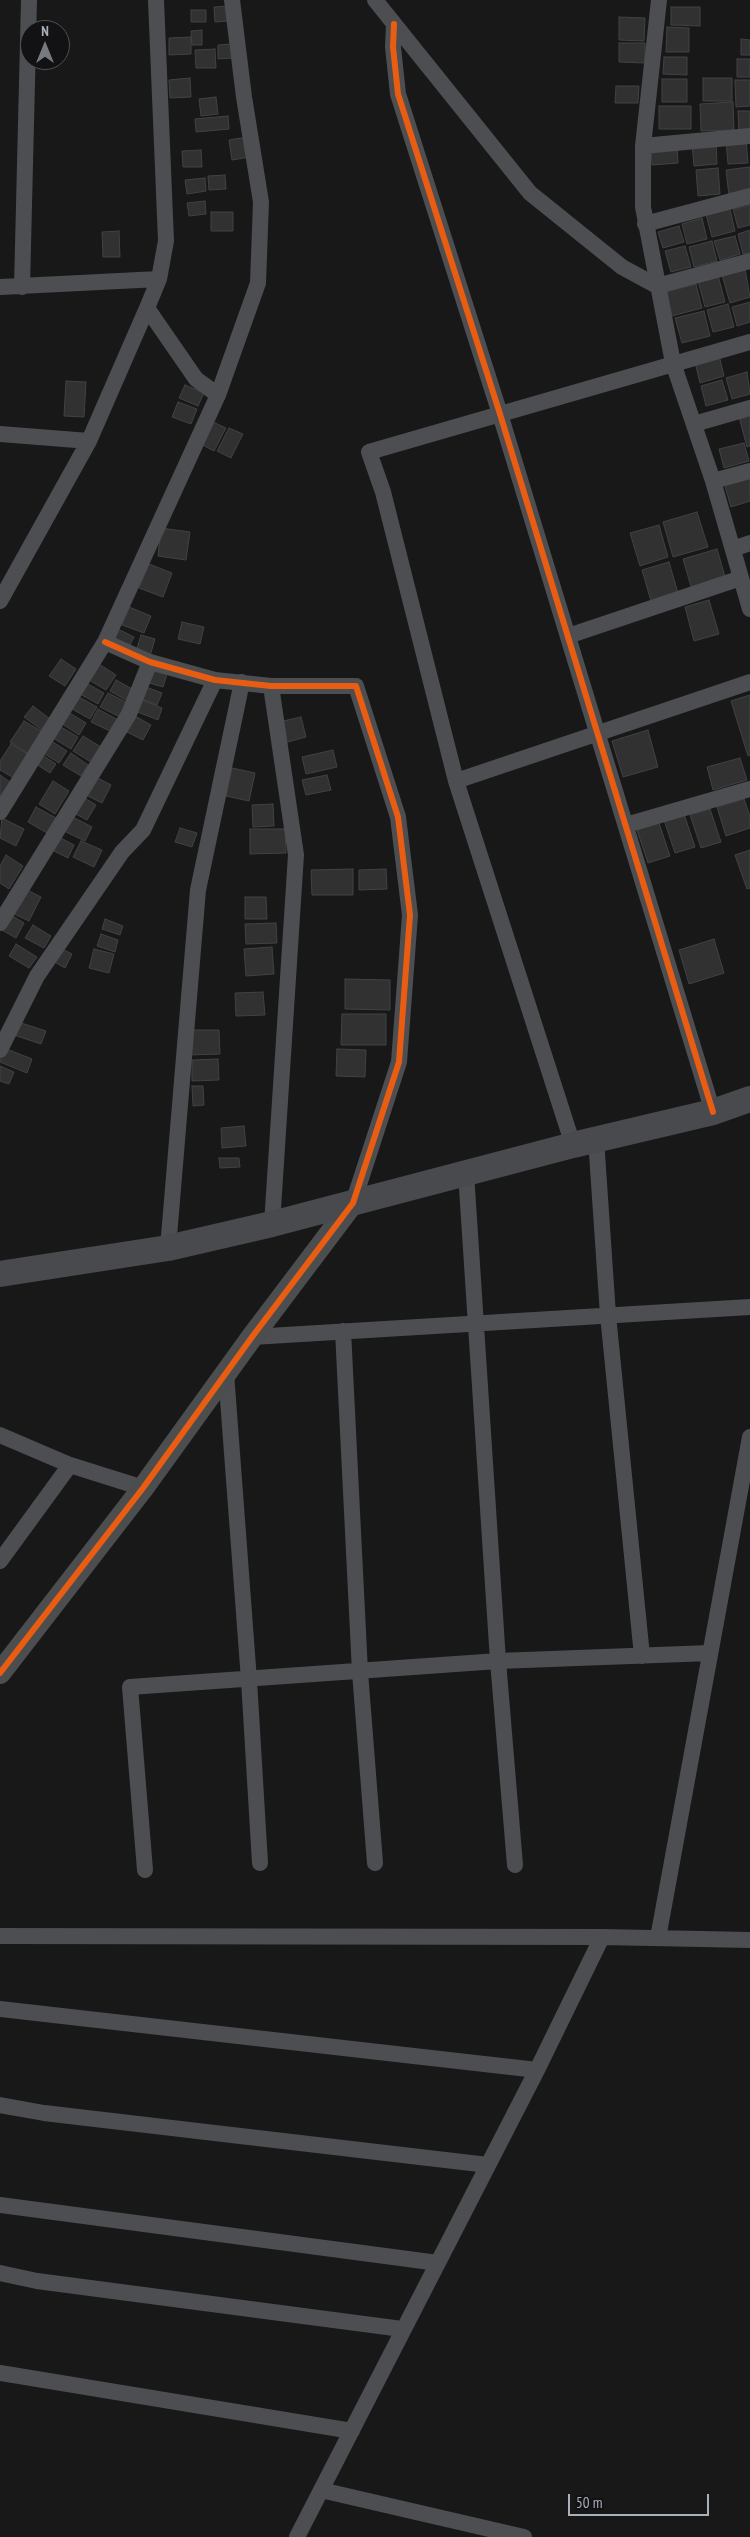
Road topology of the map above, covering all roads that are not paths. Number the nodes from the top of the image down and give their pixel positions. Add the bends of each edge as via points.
1 (29, 0) edge
2 (156, 0) edge
3 (232, 0) edge
4 (375, 0) edge
5 (659, 0) edge
6 (394, 24) junction
7 (750, 136) edge
8 (643, 146) junction
9 (750, 196) edge
10 (645, 224) junction
11 (750, 261) edge
12 (159, 279) junction
13 (657, 286) junction
14 (0, 287) edge
15 (22, 287) junction
16 (147, 308) junction
17 (750, 342) edge
18 (673, 363) junction
19 (218, 395) junction
20 (750, 408) edge
21 (500, 414) junction
22 (694, 424) junction
23 (0, 434) edge
24 (89, 441) junction
25 (750, 471) edge
26 (713, 481) junction
27 (750, 544) edge
28 (733, 548) junction
29 (741, 578) junction
30 (0, 601) edge
31 (750, 609) edge
32 (568, 636) junction
33 (105, 642) junction
34 (150, 662) junction
35 (216, 680) junction
36 (242, 682) junction
37 (750, 682) edge
38 (271, 686) junction
39 (598, 733) junction
40 (456, 781) junction
41 (750, 789) edge
42 (0, 812) edge
43 (626, 825) junction
44 (0, 923) edge
45 (0, 1050) edge
46 (750, 1099) edge
47 (712, 1112) junction
48 (585, 1142) junction
49 (466, 1173) junction
50 (353, 1202) junction
51 (272, 1224) junction
52 (168, 1248) junction
53 (0, 1274) edge
54 (750, 1307) edge
55 (608, 1315) junction
56 (476, 1323) junction
57 (343, 1331) junction
58 (252, 1337) junction
59 (226, 1373) junction
60 (0, 1435) edge
61 (750, 1436) edge
62 (70, 1465) junction
63 (143, 1488) junction
64 (0, 1561) edge
65 (710, 1653) junction
66 (642, 1656) junction
67 (498, 1661) junction
68 (360, 1672) junction
69 (0, 1673) edge
70 (249, 1680) junction
71 (260, 1863) dead end
72 (375, 1863) dead end
73 (515, 1865) dead end
74 (145, 1870) dead end
75 (0, 1936) edge
76 (602, 1937) junction
77 (658, 1938) junction
78 (750, 1940) edge
79 (0, 2009) edge
80 (537, 2070) junction
81 (0, 2105) edge
82 (488, 2165) junction
83 (0, 2205) edge
84 (438, 2263) junction
85 (0, 2274) edge
86 (402, 2329) junction
87 (0, 2373) edge
88 (352, 2431) junction
89 (322, 2490) junction
90 (297, 2537) edge
91 (524, 2537) edge

1 - 15 street
2 - 12 street via 166,241
3 - 19 street via 261,202 258,283
4 - 6 street
5 - 8 street
6 - 13 street via 530,193 622,267
6 - 21 street via 398,94
7 - 8 street
8 - 10 street
9 - 10 street
10 - 13 street
11 - 13 street
12 - 15 street
12 - 16 street
13 - 18 street
14 - 15 street
16 - 19 street via 196,379
16 - 24 street
17 - 18 street
18 - 21 street
18 - 22 street
19 - 33 street
20 - 22 street
21 - 32 street
21 - 40 street via 369,452 383,492
22 - 26 street
23 - 24 street
24 - 30 street
25 - 26 street
26 - 28 street
27 - 28 street
28 - 29 street
29 - 31 street
29 - 32 street
32 - 39 street
33 - 34 street
33 - 42 street
34 - 35 street
34 - 44 street via 129,714
35 - 36 street
35 - 45 street via 143,830 122,852 37,976
36 - 38 street
36 - 52 street via 198,890
37 - 39 street
38 - 50 street via 356,686 398,817 410,915 399,1062
38 - 51 street via 296,855
39 - 40 street
39 - 43 street
40 - 48 street
41 - 43 street
43 - 47 street
46 - 47 main road
47 - 48 main road
48 - 49 main road
48 - 55 street
49 - 50 main road
49 - 56 street
50 - 51 main road
50 - 58 street
51 - 52 main road
52 - 53 main road
54 - 55 street
55 - 56 street
55 - 66 street
56 - 57 street
56 - 67 street
57 - 58 street
57 - 68 street
58 - 59 street
59 - 63 street
59 - 70 street
60 - 62 street
61 - 65 street
62 - 63 street
62 - 64 street
63 - 69 street
65 - 66 street
65 - 77 street
66 - 67 street
67 - 68 street
67 - 73 street
68 - 70 street
68 - 72 street
70 - 71 street
70 - 74 street via 130,1687
75 - 76 street
76 - 77 street
76 - 80 street
77 - 78 street
79 - 80 street
80 - 82 street
81 - 82 street via 44,2113
82 - 84 street
83 - 84 street
84 - 86 street
85 - 86 street
86 - 88 street
87 - 88 street
88 - 89 street
89 - 90 street
89 - 91 street

